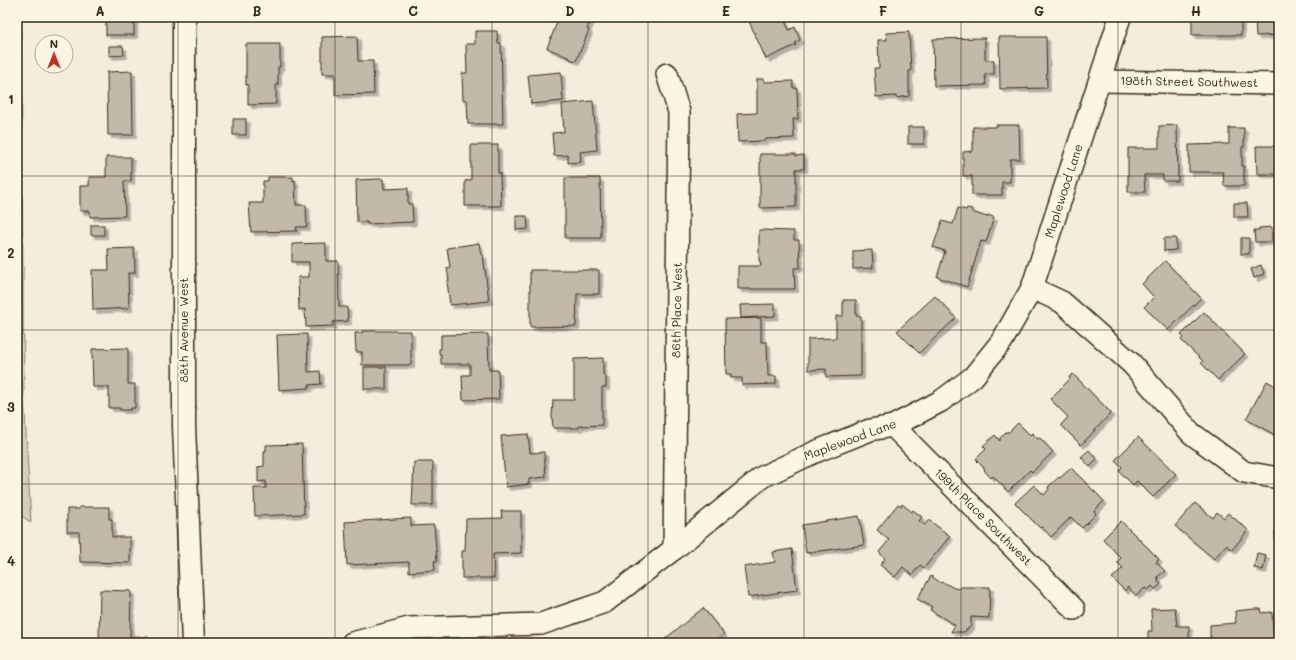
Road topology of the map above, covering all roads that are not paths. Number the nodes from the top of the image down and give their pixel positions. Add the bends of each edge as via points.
1 (184, 17) edge
2 (1120, 17) edge
3 (666, 74) dead end
4 (1100, 81) junction
5 (1279, 84) edge
6 (1032, 288) junction
7 (893, 426) junction
8 (1279, 478) edge
9 (674, 549) junction
10 (1074, 609) dead end
11 (193, 643) edge
12 (352, 643) edge

1 - 11 street, 88th Avenue West via 184,426
2 - 4 street, Maplewood Lane
3 - 9 street, 86th Place West via 679,112
4 - 5 street, 198th Street Southwest
4 - 6 street, Maplewood Lane
6 - 7 street, Maplewood Lane via 1002,341 973,377 941,401
6 - 8 street via 1062,302 1132,364 1191,433 1244,472
7 - 9 street, Maplewood Lane via 870,430 762,477
7 - 10 street, 199th Place Southwest
9 - 12 street, Maplewood Lane via 605,602 541,624 409,628

